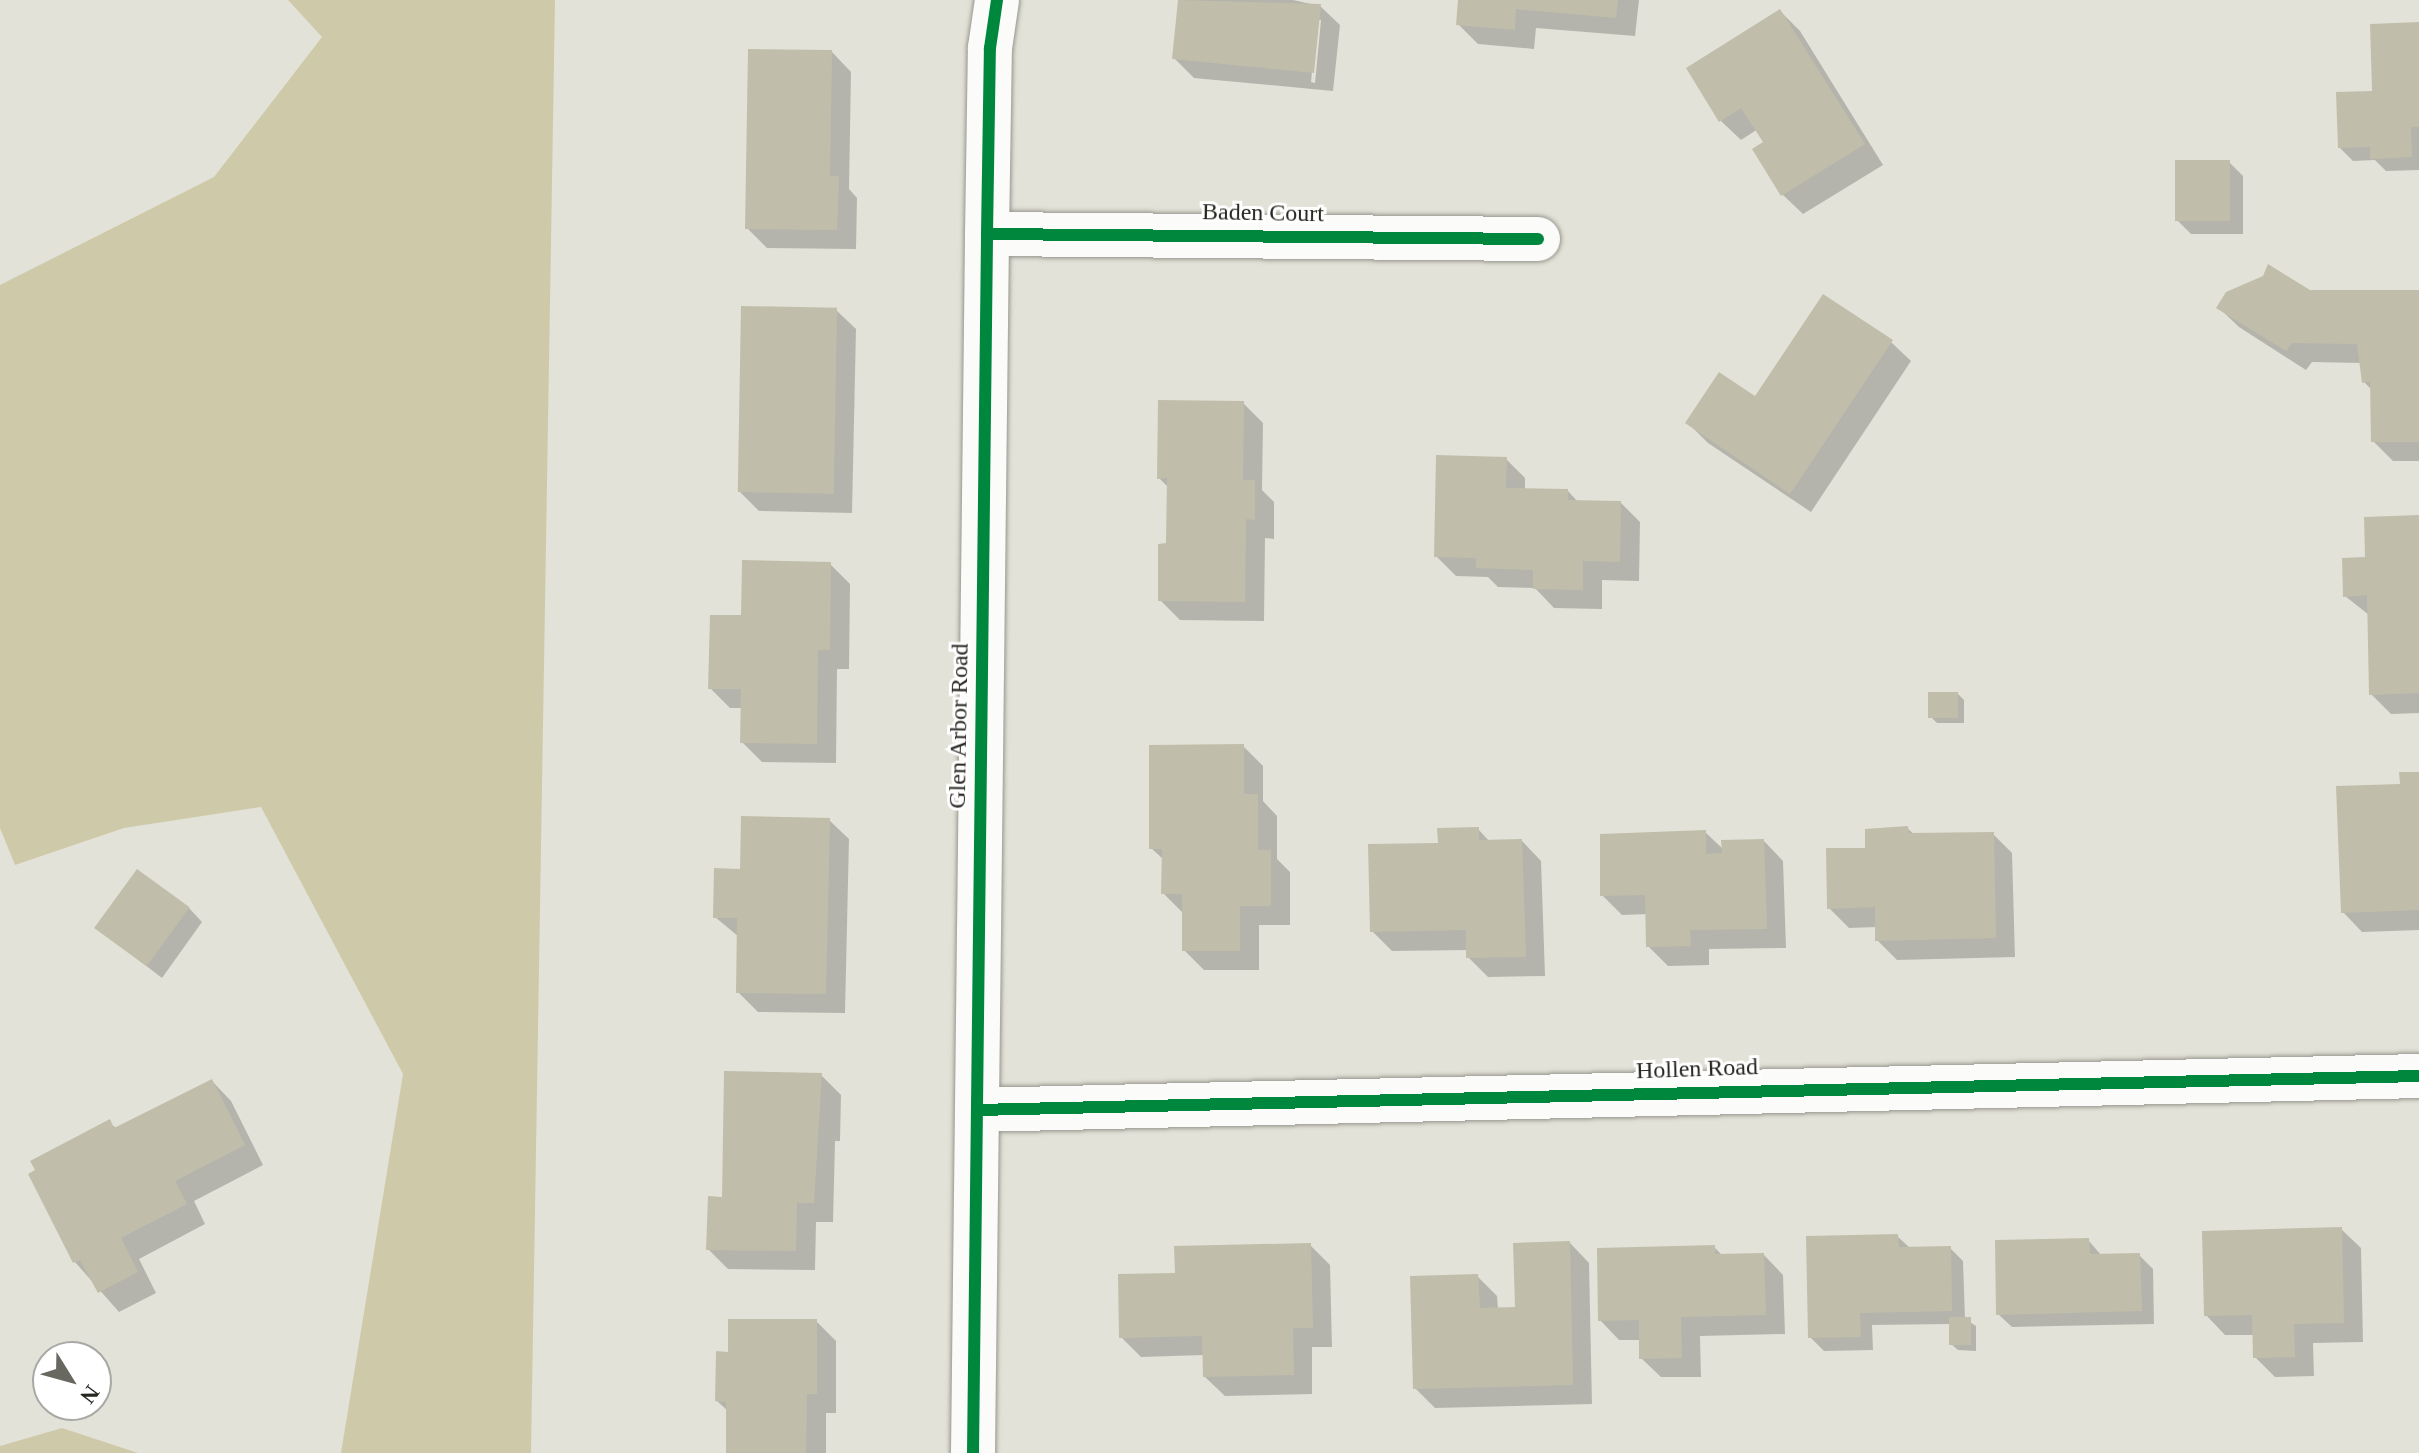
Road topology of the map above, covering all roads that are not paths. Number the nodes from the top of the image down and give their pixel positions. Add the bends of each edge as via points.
1 (997, 0) edge
2 (987, 234) junction
3 (1538, 239) dead end
4 (2419, 1076) edge
5 (977, 1110) junction
6 (973, 1453) edge

1 - 2 street, Glen Arbor Road via 990,48
2 - 3 street, Baden Court
2 - 5 street, Glen Arbor Road
4 - 5 street, Hollen Road
5 - 6 street, Glen Arbor Road

